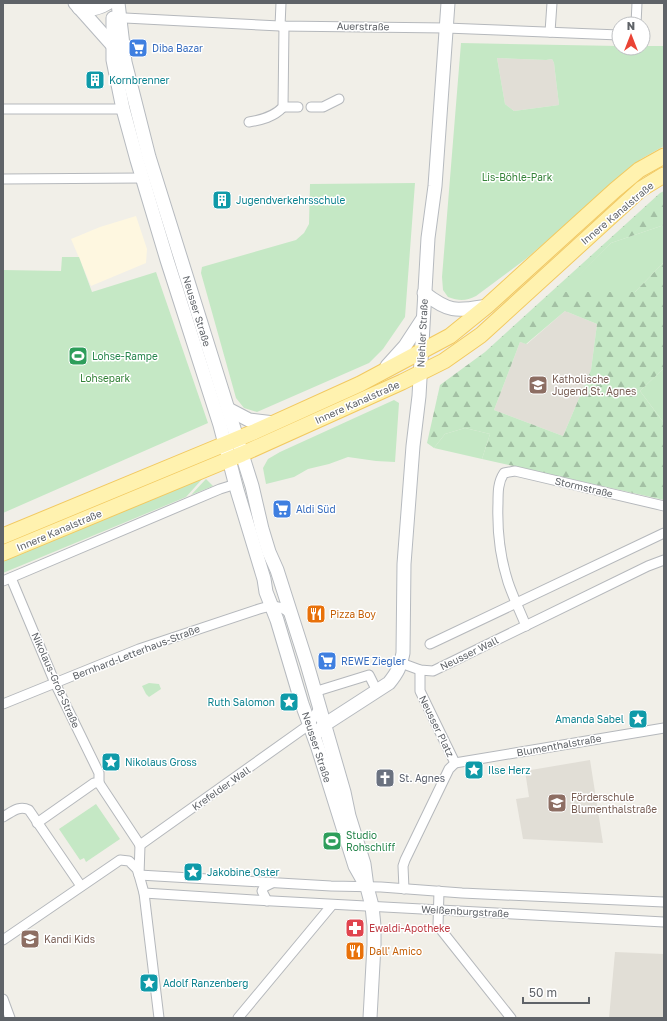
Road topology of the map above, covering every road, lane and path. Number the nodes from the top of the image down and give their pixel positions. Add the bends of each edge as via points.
1 (281, 3) edge
2 (448, 3) edge
3 (552, 3) edge
4 (637, 3) edge
5 (115, 7) edge
6 (80, 10) edge
7 (636, 16) edge
8 (282, 26) junction
9 (446, 28) junction
10 (550, 32) junction
11 (611, 35) edge
12 (112, 45) junction
13 (125, 62) junction
14 (339, 99) dead end
15 (298, 107) dead end
16 (311, 107) dead end
17 (123, 108) junction
18 (283, 108) junction
19 (3, 109) edge
20 (249, 122) dead end
21 (664, 156) edge
22 (664, 174) edge
23 (142, 178) junction
24 (3, 179) edge
25 (157, 184) junction
26 (424, 293) junction
27 (487, 306) junction
28 (422, 319) junction
29 (202, 325) junction
30 (188, 328) junction
31 (421, 352) junction
32 (380, 373) junction
33 (420, 374) junction
34 (228, 409) junction
35 (274, 423) junction
36 (231, 442) junction
37 (235, 457) junction
38 (236, 484) junction
39 (664, 506) edge
40 (664, 533) edge
41 (3, 536) edge
42 (3, 553) edge
43 (664, 560) edge
44 (279, 576) junction
45 (7, 579) edge
46 (264, 579) junction
47 (517, 602) junction
48 (270, 605) junction
49 (292, 616) junction
50 (526, 626) junction
51 (430, 644) dead end
52 (401, 663) junction
53 (420, 670) junction
54 (56, 683) junction
55 (377, 691) junction
56 (314, 692) junction
57 (3, 704) edge
58 (319, 708) junction
59 (310, 724) junction
60 (324, 725) junction
61 (664, 728) edge
62 (315, 738) junction
63 (455, 763) junction
64 (99, 783) junction
65 (3, 817) edge
66 (37, 823) junction
67 (140, 845) junction
68 (139, 875) junction
69 (273, 883) junction
70 (81, 886) junction
71 (367, 887) junction
72 (404, 889) junction
73 (438, 891) junction
74 (144, 893) junction
75 (266, 900) junction
76 (664, 902) edge
77 (332, 904) junction
78 (372, 906) junction
79 (438, 910) junction
80 (664, 922) edge
81 (3, 940) edge
82 (3, 999) edge
83 (10, 1018) edge
84 (159, 1018) edge
85 (238, 1018) edge
86 (370, 1018) edge
87 (511, 1018) edge

1 - 8 street
2 - 9 main road, Niehler Straße
3 - 10 street
4 - 7 street
5 - 6 main road
5 - 8 street, Auerstraße
5 - 12 main road, Neusser Straße
5 - 13 main road, Neusser Straße
6 - 12 main road
8 - 9 street, Auerstraße
8 - 18 street
9 - 10 street, Auerstraße
9 - 26 main road, Niehler Straße via 435,186
10 - 11 street, Auerstraße
12 - 13 main road
12 - 17 main road, Neusser Straße
13 - 25 main road, Neusser Straße
14 - 16 street via 322,107
15 - 18 street
17 - 19 street
17 - 23 main road, Neusser Straße
18 - 20 street via 263,120
21 - 27 main road, Innere Kanalstraße via 639,170 615,190
22 - 33 main road, Innere Kanalstraße via 619,208 481,335 449,358
23 - 24 street
23 - 25 main road
23 - 30 main road, Neusser Straße
25 - 29 main road, Neusser Straße
26 - 27 main road via 448,309 463,310
26 - 28 main road, Niehler Straße
27 - 31 main road, Innere Kanalstraße via 450,336
28 - 31 main road, Niehler Straße
28 - 32 main road via 397,358
29 - 30 main road
29 - 34 main road, Neusser Straße
30 - 36 main road, Neusser Straße via 220,425
31 - 32 main road, Innere Kanalstraße
31 - 33 main road, Niehler Straße
32 - 35 main road, Innere Kanalstraße
33 - 37 main road, Innere Kanalstraße
33 - 52 main road, Niehler Straße via 404,564
34 - 35 main road via 249,420
34 - 36 main road, Neusser Straße
35 - 36 main road, Innere Kanalstraße
36 - 37 main road, Neusser Straße
36 - 41 main road, Innere Kanalstraße
37 - 38 main road, Neusser Straße
37 - 42 main road, Innere Kanalstraße
37 - 44 main road, Neusser Straße via 252,486 262,529
38 - 45 street
38 - 46 main road, Neusser Straße
39 - 47 street, Stormstraße via 515,471 504,473 500,480 498,498 499,542 508,582
40 - 47 street
43 - 50 street, Neusser Wall
44 - 46 main road via 273,583
44 - 49 main road, Neusser Straße
45 - 54 street, Nikolaus-Groß-Straße
46 - 48 main road, Neusser Straße
47 - 50 street
47 - 51 street
48 - 49 street via 286,610
48 - 54 street, Bernhard-Letterhaus-Straße via 139,649
48 - 59 main road, Neusser Straße
49 - 56 main road, Neusser Straße
50 - 53 street, Neusser Wall via 433,671
52 - 53 street, Neusser Wall
52 - 55 main road via 396,675
53 - 63 street, Neusser Platz via 420,691
54 - 57 street, Bernhard-Letterhaus-Straße
54 - 64 street, Nikolaus-Groß-Straße via 99,773
55 - 56 street via 369,675
55 - 60 main road
56 - 58 main road, Neusser Straße
58 - 59 street, Krefelder Wall
58 - 60 main road, Neusser Straße
59 - 62 main road, Neusser Straße
59 - 67 street, Krefelder Wall
60 - 62 main road
60 - 71 main road, Neusser Straße via 364,864
61 - 63 street, Blumenthalstraße
62 - 71 main road, Neusser Straße via 355,866
63 - 72 street, Neusser Platz via 449,769 405,860
64 - 66 street via 94,783
64 - 67 street
65 - 66 street via 18,808 24,808 29,810
66 - 70 street
67 - 68 street
68 - 69 street, Weißenburgstraße
68 - 70 street via 129,861 120,860
68 - 74 street
69 - 71 street, Weißenburgstraße
69 - 75 street via 264,887 262,891
70 - 81 street
71 - 72 street, Weißenburgstraße
71 - 78 main road, Neusser Straße
72 - 73 street, Weißenburgstraße
73 - 76 street, Weißenburgstraße
73 - 79 street
74 - 75 street, Weißenburgstraße
74 - 84 street
75 - 77 street, Weißenburgstraße
77 - 78 street, Weißenburgstraße
77 - 85 street
78 - 79 street, Weißenburgstraße
78 - 86 main road, Neusser Straße via 374,944
79 - 80 street, Weißenburgstraße
79 - 87 street via 438,926
82 - 83 street

